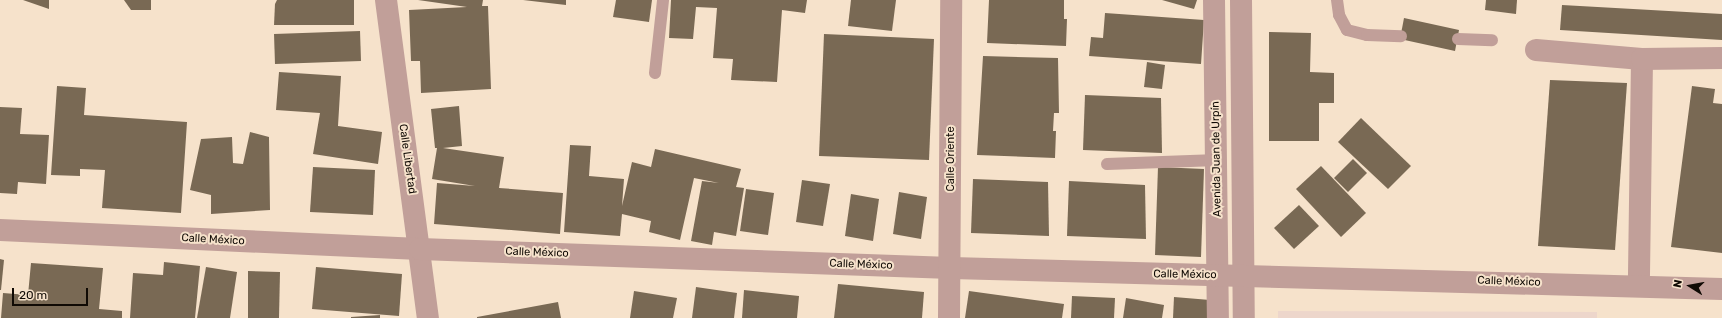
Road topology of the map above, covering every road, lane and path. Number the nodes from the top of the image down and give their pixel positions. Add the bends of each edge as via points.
1 (386, 0) edge
2 (663, 0) edge
3 (951, 0) edge
4 (1214, 0) edge
5 (1241, 0) edge
6 (1337, 0) edge
7 (1401, 36) dead end
8 (1458, 39) dead end
9 (1492, 40) dead end
10 (1536, 50) dead end
11 (1722, 58) edge
12 (1642, 59) junction
13 (655, 73) dead end
14 (1218, 160) junction
15 (1107, 164) dead end
16 (0, 230) edge
17 (420, 249) junction
18 (951, 268) junction
19 (1244, 274) junction
20 (1218, 276) junction
21 (1639, 286) junction
22 (1722, 289) edge
23 (428, 318) edge
24 (949, 318) edge
25 (1218, 318) edge
26 (1244, 318) edge

1 - 17 street, Calle Libertad
2 - 13 lane
3 - 18 street, Calle Oriente
4 - 14 street, Avenida Juan de Urpín
5 - 19 street
6 - 7 lane via 1339,15 1347,30 1368,35
8 - 9 lane
10 - 12 street
11 - 12 street
12 - 21 street
14 - 15 lane
14 - 20 street, Avenida Juan de Urpín
16 - 17 street, Calle México
17 - 18 street, Calle México
17 - 23 street, Calle Libertad
18 - 20 street, Calle México
18 - 24 street, Calle Oriente
19 - 20 street, Calle México
19 - 21 street, Calle México
19 - 26 street
20 - 25 street, Avenida Juan de Urpín
21 - 22 street, Calle México

